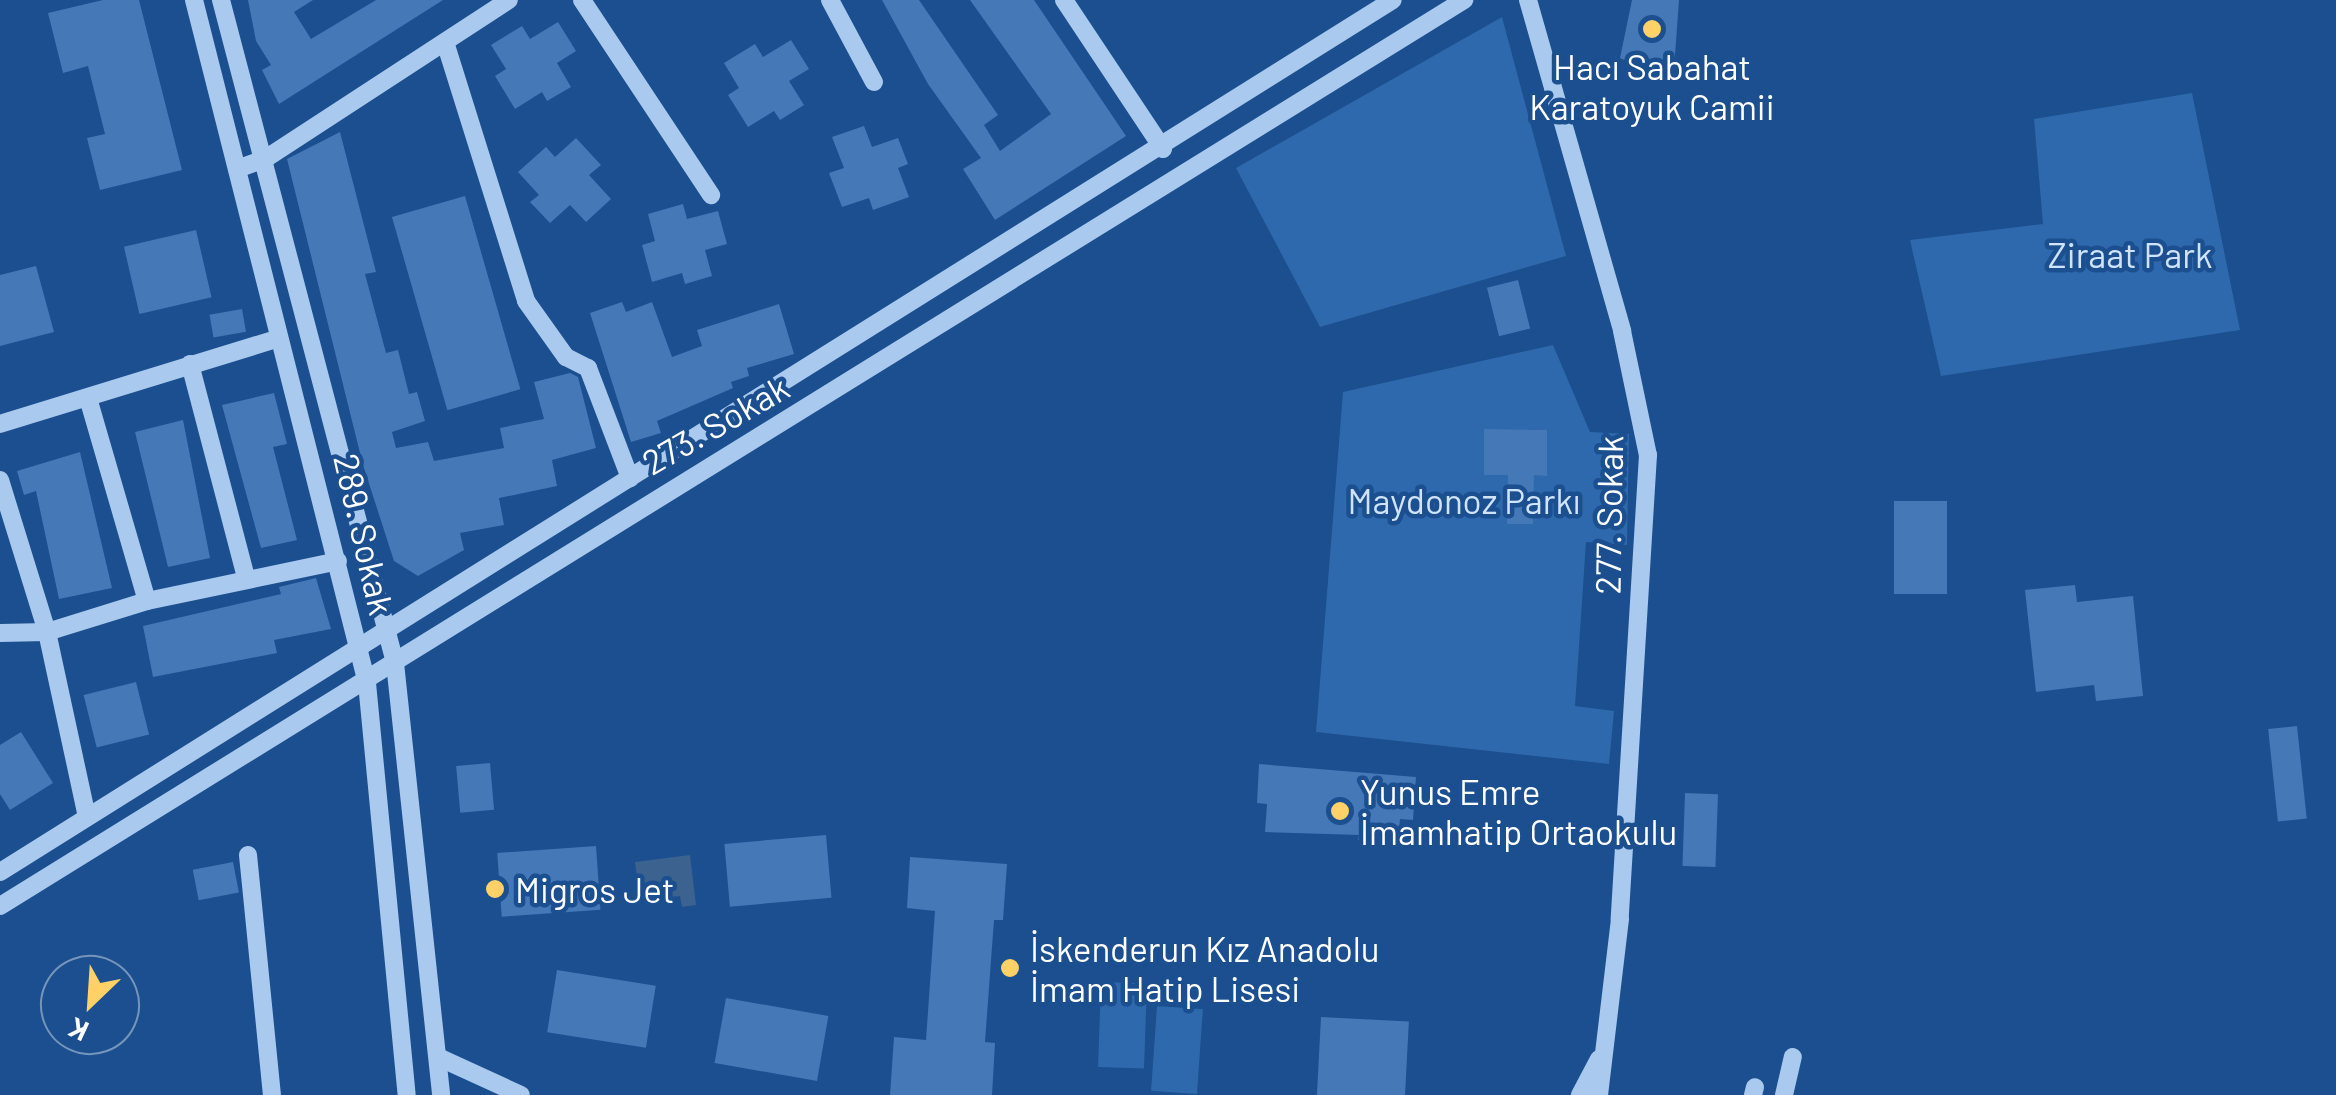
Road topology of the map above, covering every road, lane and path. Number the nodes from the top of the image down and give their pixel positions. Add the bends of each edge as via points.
1 (194, 0) edge
2 (220, 0) edge
3 (509, 0) edge
4 (582, 0) edge
5 (830, 0) edge
6 (1064, 0) edge
7 (1391, 0) edge
8 (1464, 0) edge
9 (1528, 0) edge
10 (445, 42) junction
11 (874, 82) dead end
12 (1163, 149) junction
13 (265, 159) junction
14 (237, 169) junction
15 (711, 195) dead end
16 (277, 339) junction
17 (190, 364) junction
18 (88, 398) junction
19 (0, 424) edge
20 (630, 478) junction
21 (0, 480) edge
22 (338, 560) junction
23 (246, 578) junction
24 (147, 601) junction
25 (386, 628) junction
26 (47, 632) junction
27 (0, 633) edge
28 (358, 648) junction
29 (395, 664) junction
30 (367, 683) junction
31 (87, 818) junction
32 (248, 855) dead end
33 (0, 872) edge
34 (0, 906) edge
35 (1606, 1045) junction
36 (438, 1057) junction
37 (1794, 1057) dead end
38 (272, 1095) edge
39 (408, 1095) edge
40 (441, 1095) edge
41 (521, 1095) edge
42 (1580, 1095) edge
43 (1599, 1095) edge
44 (1784, 1095) edge

1 - 14 street, 289. Sokak
2 - 13 street
3 - 10 street
4 - 15 street
5 - 11 street
6 - 12 street
7 - 12 street, 273. Sokak
8 - 29 street, 273. Sokak
9 - 35 street, 277. Sokak via 1622,331 1648,456
10 - 13 street
10 - 20 street via 526,301 566,357 588,368
12 - 20 street, 273. Sokak
13 - 14 street
13 - 25 street
14 - 16 street, 289. Sokak
16 - 17 street
16 - 22 street, 289. Sokak
17 - 18 street
17 - 23 street
18 - 19 street
18 - 24 street
20 - 25 street, 273. Sokak
21 - 26 street
22 - 23 street
22 - 28 street, 289. Sokak
23 - 24 street
24 - 26 street
25 - 28 street, 273. Sokak
25 - 29 street
26 - 27 street
26 - 31 street
28 - 30 street, 289. Sokak
28 - 31 street, 273. Sokak
29 - 30 street, 273. Sokak
29 - 36 street
30 - 34 street, 273. Sokak
30 - 39 street, 289. Sokak
31 - 33 street, 273. Sokak
32 - 38 street
35 - 42 street, 277. Sokak
35 - 43 street, 277. Sokak
36 - 40 street
36 - 41 street
37 - 44 street

